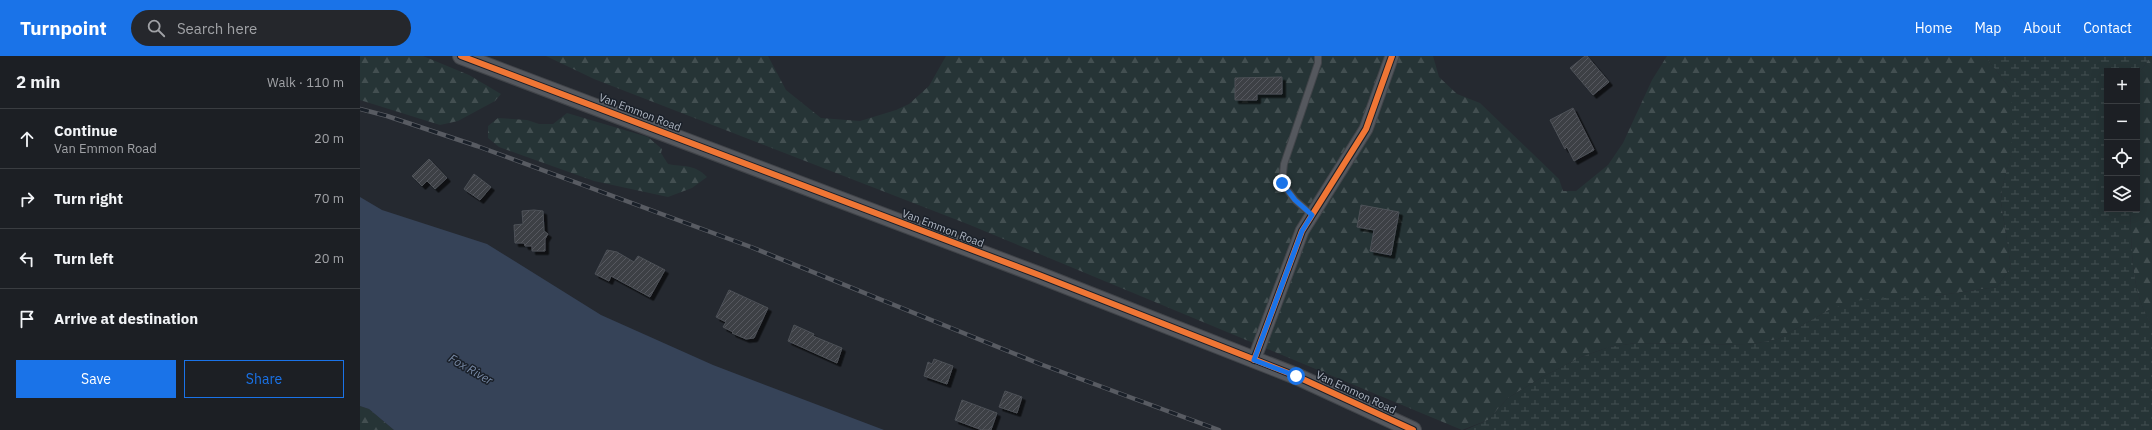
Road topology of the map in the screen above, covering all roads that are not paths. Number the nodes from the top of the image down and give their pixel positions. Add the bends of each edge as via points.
1 (461, 56) edge
2 (1318, 56) edge
3 (1392, 56) edge
4 (1312, 215) junction
5 (1254, 360) junction
6 (1414, 430) edge

1 - 5 street, Van Emmon Road via 1025,270
2 - 4 lane via 1318,63 1284,164 1282,183 1295,200
3 - 4 street via 1366,129
4 - 5 street via 1302,231
5 - 6 street, Van Emmon Road via 1350,399

